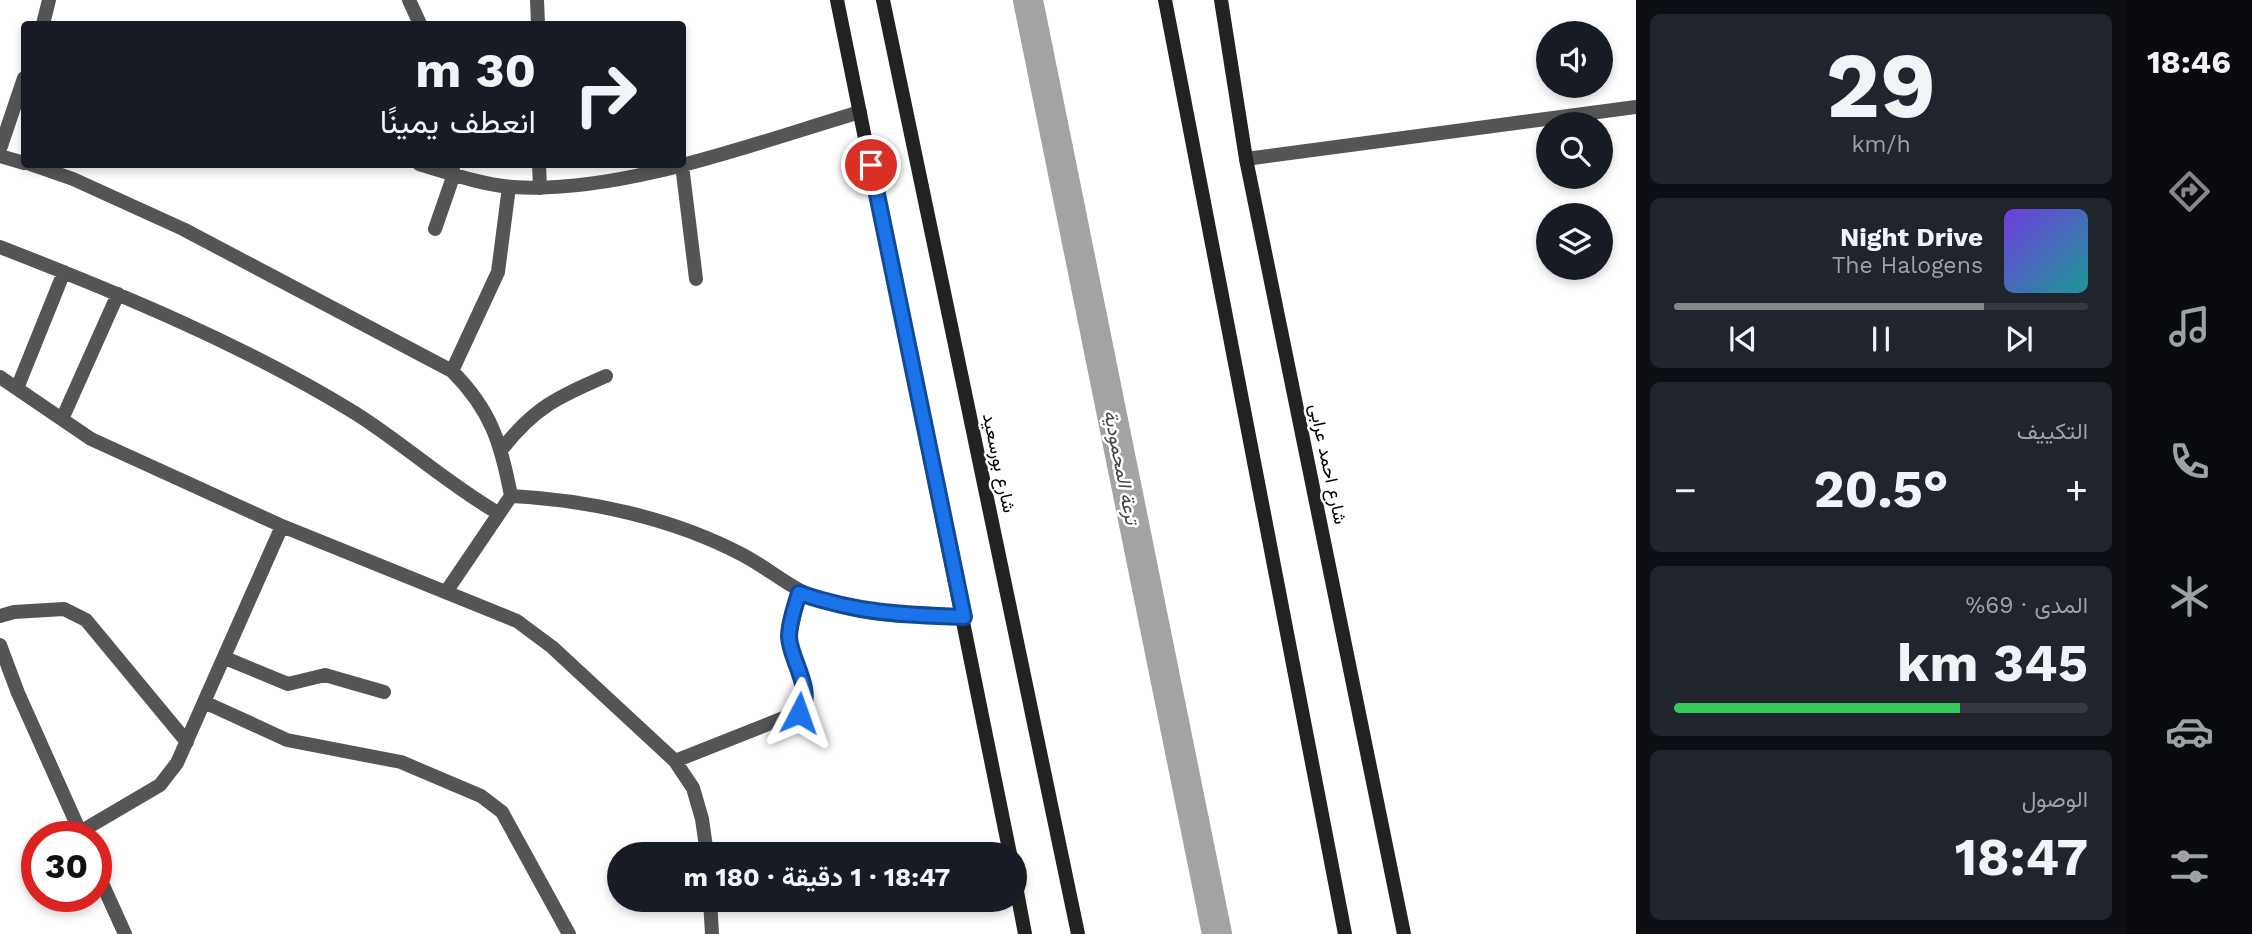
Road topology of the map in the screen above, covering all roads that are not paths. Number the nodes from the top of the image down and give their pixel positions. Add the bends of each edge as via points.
1 (48, 0) edge
2 (409, 0) edge
3 (537, 0) edge
4 (837, 0) edge
5 (883, 0) edge
6 (1165, 0) edge
7 (1221, 0) edge
8 (44, 21) edge
9 (419, 21) edge
10 (538, 21) edge
11 (21, 87) edge
12 (1636, 107) edge
13 (860, 112) junction
14 (0, 149) edge
15 (0, 156) edge
16 (1246, 159) junction
17 (21, 162) edge
18 (686, 164) edge
19 (41, 168) edge
20 (539, 168) edge
21 (663, 168) edge
22 (682, 168) edge
23 (453, 169) edge
24 (509, 187) junction
25 (540, 188) junction
26 (435, 229) dead end
27 (0, 247) edge
28 (64, 272) junction
29 (696, 279) dead end
30 (118, 294) junction
31 (452, 372) junction
32 (606, 376) dead end
33 (0, 377) edge
34 (18, 386) junction
35 (63, 418) junction
36 (502, 449) junction
37 (511, 496) junction
38 (498, 513) junction
39 (282, 526) junction
40 (446, 592) junction
41 (799, 593) junction
42 (0, 616) edge
43 (964, 617) junction
44 (0, 645) edge
45 (225, 658) junction
46 (384, 692) dead end
47 (204, 702) junction
48 (187, 742) junction
49 (675, 761) junction
50 (75, 821) edge
51 (102, 821) edge
52 (706, 842) edge
53 (1008, 842) edge
54 (112, 905) edge
55 (711, 912) edge
56 (1021, 912) edge
57 (125, 934) edge
58 (569, 934) edge
59 (712, 934) edge
60 (1025, 934) edge
61 (1078, 934) edge
62 (1345, 934) edge
63 (1404, 934) edge

1 - 8 street
2 - 9 street
3 - 10 street
4 - 13 main road
5 - 61 main road, شارع بورسعيد
6 - 62 main road
7 - 16 main road, شارع احمد عرابى
11 - 14 street
12 - 16 street
13 - 18 street
13 - 43 main road
15 - 17 street
16 - 63 main road, شارع احمد عرابى
19 - 31 street via 183,229
20 - 25 street
21 - 25 street
22 - 29 street
23 - 24 street
23 - 26 street
24 - 25 street
24 - 31 street via 498,272
27 - 28 street
28 - 30 street
28 - 34 street
30 - 35 street
30 - 38 street via 346,408
31 - 36 street via 473,393
32 - 36 street via 556,397 524,420
33 - 34 street
34 - 35 street
35 - 39 street via 91,439
36 - 37 street
37 - 38 street
37 - 41 street via 556,499 653,521 743,555
38 - 40 street
39 - 40 street
39 - 45 street
40 - 49 street via 517,621 552,647
41 - 43 street via 886,615
41 - 49 street via 789,641 804,689 801,711
42 - 48 street via 64,609 86,620
43 - 53 main road
44 - 50 street
45 - 46 street via 288,684 326,675
45 - 47 street
47 - 48 street
47 - 58 street via 288,740 401,762 481,796 502,812
48 - 51 street via 160,785
49 - 52 street via 693,788
54 - 57 street
55 - 59 street
56 - 60 main road

